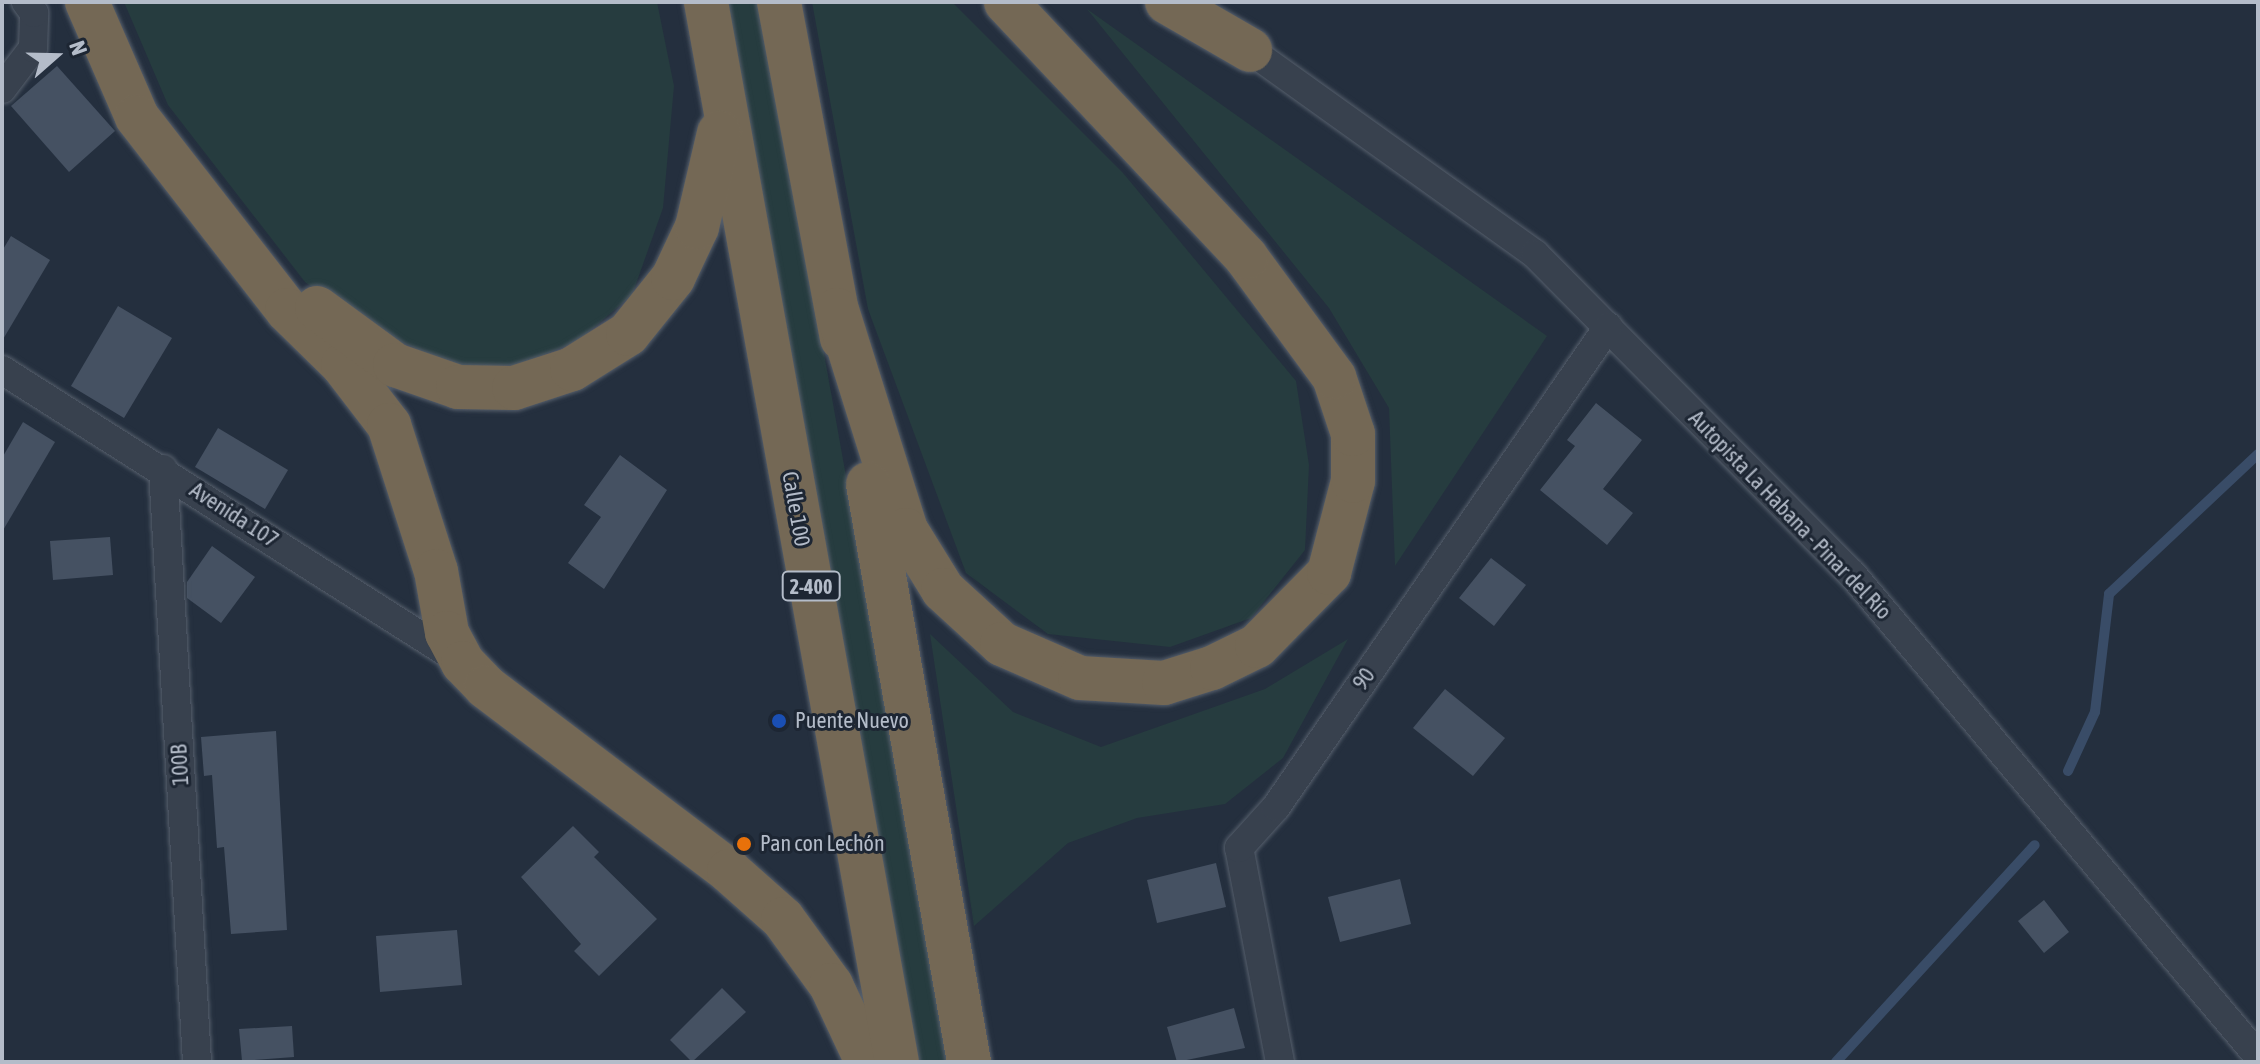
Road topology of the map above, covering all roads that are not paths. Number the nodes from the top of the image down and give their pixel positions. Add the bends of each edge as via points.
1 (87, 2) edge
2 (111, 2) edge
3 (706, 2) edge
4 (779, 2) edge
5 (1006, 2) edge
6 (1167, 2) edge
7 (1192, 2) edge
8 (30, 8) edge
9 (1250, 50) junction
10 (2, 89) edge
11 (723, 111) junction
12 (837, 310) junction
13 (1608, 327) junction
14 (2, 370) edge
15 (163, 469) junction
16 (463, 663) junction
17 (2258, 1056) edge
18 (197, 1062) edge
19 (867, 1062) edge
20 (897, 1062) edge
21 (969, 1062) edge
22 (1280, 1062) edge

1 - 16 highway via 137,117 287,310 343,365 389,425 436,571 447,633
2 - 11 highway via 158,117 298,295 395,365 458,387 514,388 572,369 628,334 673,278 697,227
3 - 11 highway, Calle 100 / 2-400
4 - 12 highway
5 - 12 highway via 1246,257 1334,377 1353,434 1353,481 1329,573 1257,646 1164,683 1080,678 1002,644 943,590 906,530
6 - 9 highway, Autopista La Habana - Pinar del Río
7 - 9 highway, Autopista La Habana - Pinar del Río
8 - 10 street via 33,48
9 - 13 street, Autopista La Habana - Pinar del Río via 1535,254
11 - 20 highway, Calle 100 / 2-400
12 - 21 highway
13 - 17 street, Autopista La Habana - Pinar del Río via 1852,574
13 - 22 street, 90 via 1276,807 1239,848
14 - 15 street, Avenida 107
15 - 16 street, Avenida 107
15 - 18 street, 100B
16 - 19 highway via 486,687 774,911 831,985

